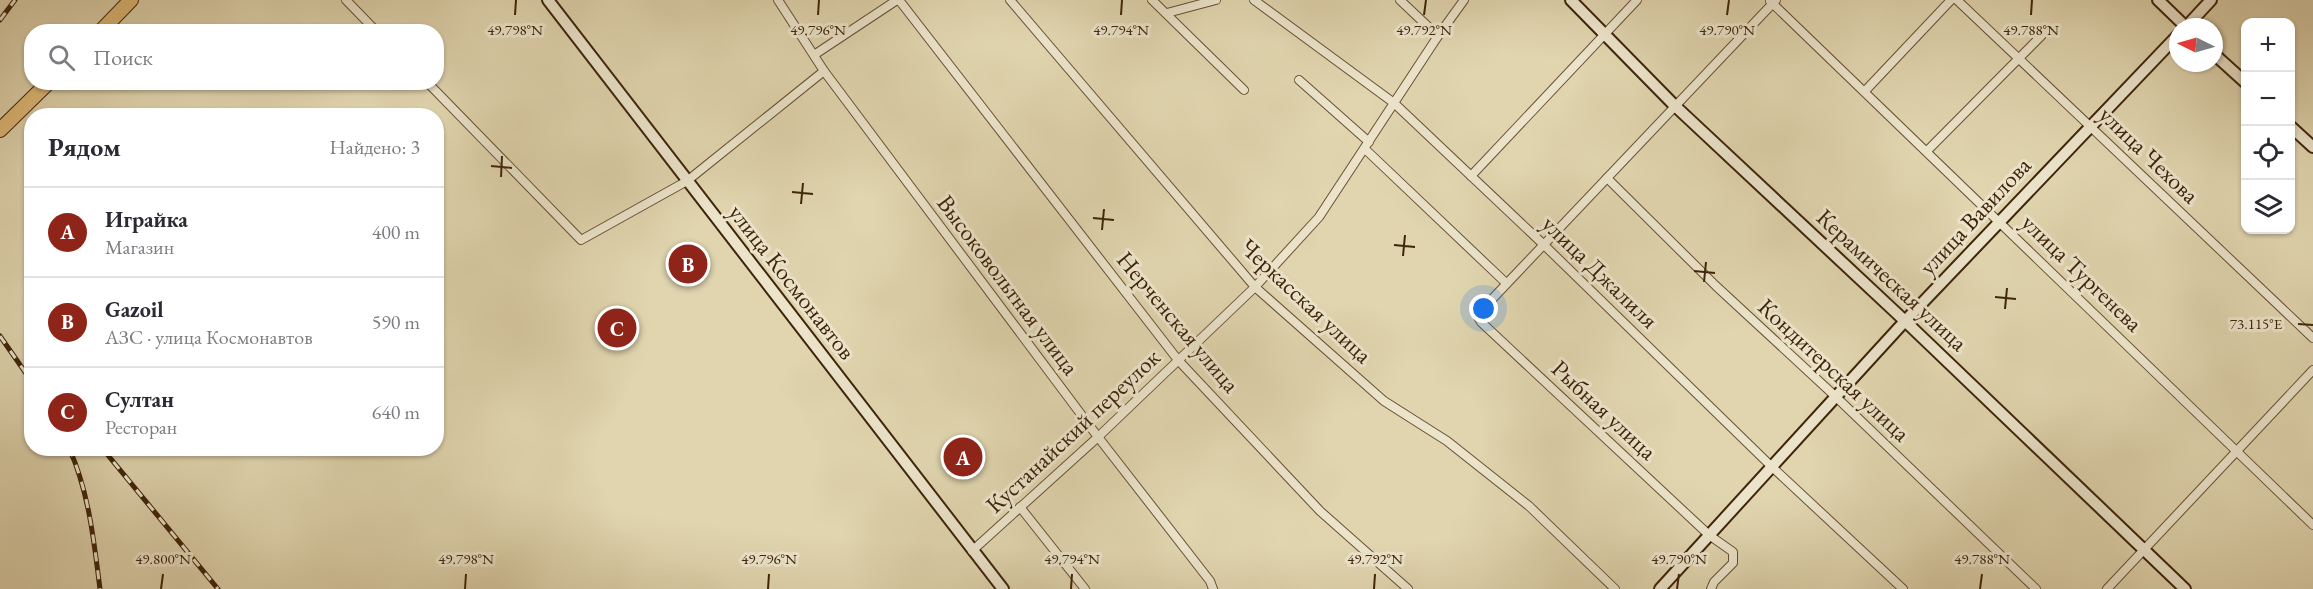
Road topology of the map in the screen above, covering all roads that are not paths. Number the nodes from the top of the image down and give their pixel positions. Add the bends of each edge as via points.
1 (131, 0) edge
2 (346, 0) edge
3 (548, 0) edge
4 (778, 0) edge
5 (898, 0) edge
6 (1010, 0) edge
7 (1152, 0) edge
8 (1216, 0) edge
9 (1254, 0) edge
10 (1400, 0) edge
11 (1464, 0) edge
12 (1571, 0) edge
13 (1637, 0) edge
14 (1951, 0) edge
15 (1957, 0) edge
16 (2158, 0) edge
17 (2211, 0) edge
18 (1773, 1) edge
19 (1167, 13) junction
20 (2177, 18) edge
21 (2194, 18) edge
22 (108, 24) edge
23 (369, 24) edge
24 (2048, 29) dead end
25 (1604, 34) junction
26 (1438, 36) junction
27 (2169, 44) edge
28 (814, 55) junction
29 (2020, 60) junction
30 (2223, 62) edge
31 (824, 71) junction
32 (2241, 78) edge
33 (1299, 80) dead end
34 (41, 90) edge
35 (435, 90) edge
36 (1244, 90) dead end
37 (1865, 92) junction
38 (1394, 103) junction
39 (1674, 105) junction
40 (2090, 125) junction
41 (0, 130) edge
42 (2295, 131) edge
43 (1367, 146) junction
44 (2313, 147) edge
45 (1927, 152) junction
46 (1471, 176) junction
47 (1607, 178) junction
48 (687, 181) junction
49 (2000, 222) junction
50 (1543, 244) junction
51 (1506, 283) junction
52 (1255, 286) junction
53 (1905, 321) junction
54 (2313, 338) edge
55 (1178, 360) junction
56 (2313, 370) edge
57 (1835, 396) junction
58 (1098, 437) junction
59 (2237, 450) junction
60 (1772, 466) junction
61 (1020, 507) junction
62 (2313, 525) edge
63 (1709, 535) junction
64 (2143, 549) junction
65 (972, 551) junction
66 (1003, 589) edge
67 (1085, 589) edge
68 (1213, 589) edge
69 (1408, 589) edge
70 (1615, 589) edge
71 (1660, 589) edge
72 (1711, 589) edge
73 (1903, 589) edge
74 (2036, 589) edge
75 (2107, 589) edge
76 (2185, 589) edge

1 - 22 highway
2 - 23 street
3 - 48 street, улица Космонавтов
4 - 28 street, Высоковольтная улица
5 - 28 street
5 - 55 street, Нерченская улица
6 - 52 street, Черкасская улица
7 - 19 street
8 - 19 street
9 - 38 street, улица Джалиля
10 - 26 street
11 - 26 street, Кустанайский переулок
12 - 25 street, Керамическая улица
13 - 25 street
14 - 37 street
15 - 29 street, улица Чехова
16 - 20 street
17 - 21 street
18 - 37 street, улица Тургенева
18 - 39 street
19 - 36 street
24 - 29 street
25 - 39 street, Керамическая улица
25 - 46 street
26 - 38 street, Кустанайский переулок
27 - 40 street, улица Вавилова
28 - 31 street, Высоковольтная улица
29 - 40 street, улица Чехова
29 - 45 street
30 - 32 street
31 - 48 street
31 - 58 street, Высоковольтная улица
33 - 43 street
34 - 41 highway
35 - 48 street via 581,240
37 - 45 street, улица Тургенева
38 - 43 street, Кустанайский переулок
38 - 46 street, улица Джалиля
39 - 47 street
39 - 53 street, Керамическая улица
40 - 49 street, улица Вавилова
40 - 54 street, улица Чехова
42 - 44 street
43 - 51 street
43 - 52 street, Кустанайский переулок via 1319,217
45 - 49 street, улица Тургенева
46 - 50 street, улица Джалиля
47 - 50 street
47 - 57 street, Кондитерская улица
48 - 65 street, улица Космонавтов
49 - 53 street, улица Вавилова
49 - 59 street, улица Тургенева
50 - 51 street
50 - 60 street, улица Джалиля
51 - 63 street, Рыбная улица via 1479,312 1480,322
52 - 55 street, Кустанайский переулок
52 - 70 street, Черкасская улица via 1384,401 1447,441 1529,506
53 - 57 street, улица Вавилова
53 - 64 street, Керамическая улица
55 - 58 street, Кустанайский переулок
55 - 69 street, Нерченская улица via 1320,511
56 - 59 street
57 - 60 street, улица Вавилова
57 - 74 street, Кондитерская улица
58 - 61 street, Кустанайский переулок
58 - 68 street, Высоковольтная улица
59 - 62 street, улица Тургенева
59 - 64 street
60 - 63 street, улица Вавилова
60 - 73 street, улица Джалиля
61 - 65 street, Кустанайский переулок
61 - 67 street
63 - 71 street, улица Вавилова
63 - 72 street, Рыбная улица via 1733,552 1734,559
64 - 75 street
64 - 76 street, Керамическая улица
65 - 66 street, улица Космонавтов

